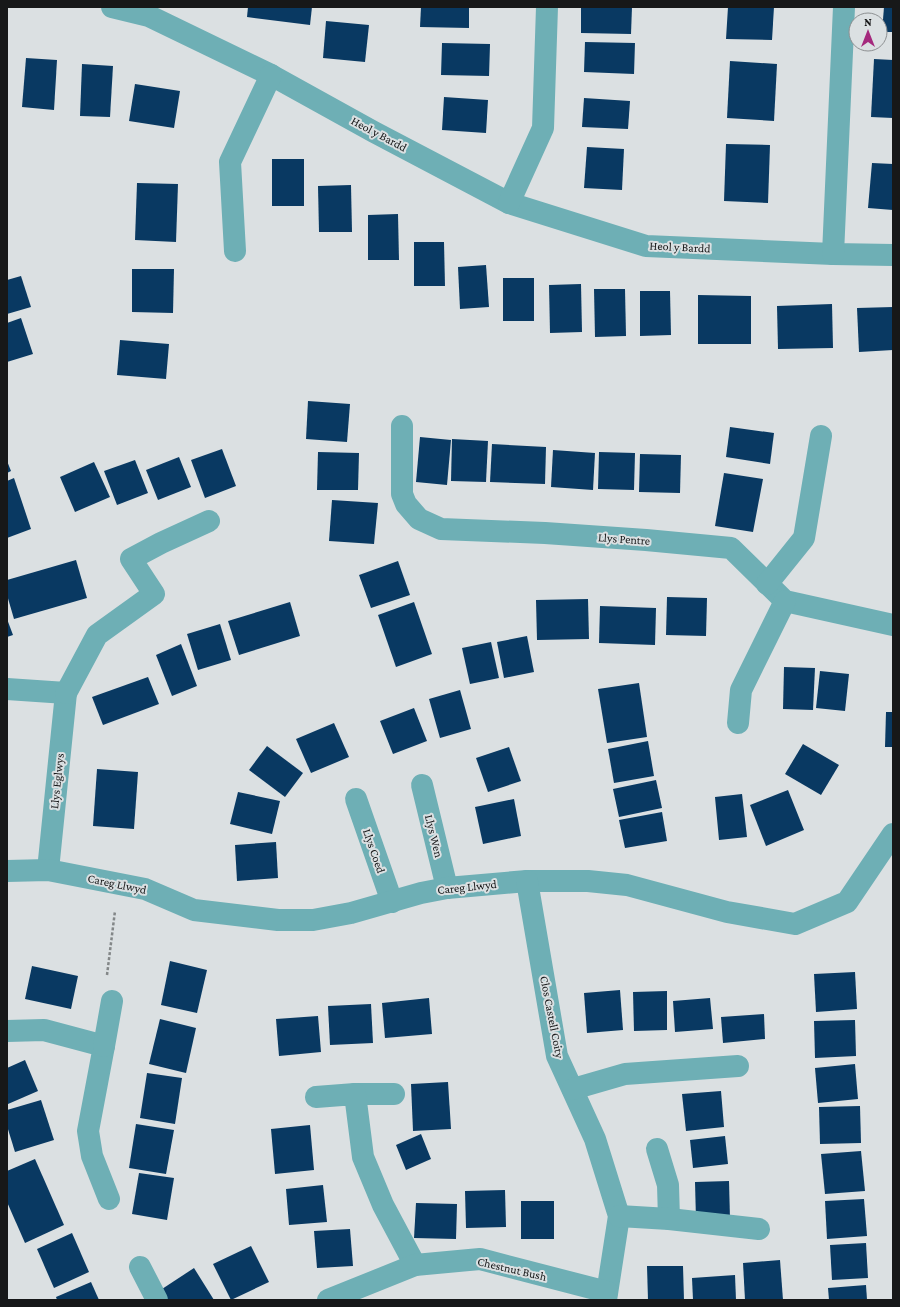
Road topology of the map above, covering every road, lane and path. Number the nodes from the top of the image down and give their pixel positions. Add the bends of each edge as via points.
1 (112, 7) edge
2 (547, 7) edge
3 (844, 7) edge
4 (271, 75) junction
5 (509, 203) junction
6 (235, 251) dead end
7 (832, 254) junction
8 (893, 255) edge
9 (402, 426) dead end
10 (821, 436) dead end
11 (208, 521) dead end
12 (767, 584) junction
13 (785, 601) junction
14 (893, 625) edge
15 (7, 689) edge
16 (66, 692) junction
17 (738, 723) dead end
18 (422, 785) dead end
19 (356, 799) dead end
20 (893, 834) edge
21 (48, 870) junction
22 (7, 871) edge
23 (527, 882) junction
24 (446, 888) junction
25 (392, 902) junction
26 (116, 910) dead end
27 (112, 1001) joint
28 (7, 1031) edge
29 (104, 1046) junction
30 (738, 1066) dead end
31 (573, 1089) junction
32 (355, 1094) junction
33 (394, 1094) dead end
34 (316, 1097) dead end
35 (657, 1149) dead end
36 (109, 1198) dead end
37 (619, 1216) junction
38 (669, 1219) junction
39 (759, 1229) dead end
40 (415, 1265) junction
41 (140, 1267) dead end
42 (607, 1296) edge
43 (156, 1300) edge
44 (328, 1300) edge

1 - 4 street, Heol y Bardd via 149,16
2 - 5 street via 543,128
3 - 7 street
4 - 5 street, Heol y Bardd
4 - 6 street via 230,162
5 - 7 street, Heol y Bardd via 646,246
7 - 8 street, Heol y Bardd
9 - 12 street, Llys Pentre via 402,494 406,504 419,519 441,529 731,548
10 - 12 street via 804,538
11 - 16 street, Llys Eglwys via 131,559 154,594 97,635
12 - 13 street, Llys Pentre
13 - 14 street
13 - 17 street via 741,690
15 - 16 street
16 - 21 street, Llys Eglwys
18 - 24 street, Llys Wen
19 - 25 street, Llys Coed
20 - 23 street, Careg Llwyd via 847,902 795,924 727,912 627,885 588,881
21 - 22 street, Careg Llwyd
21 - 25 street, Careg Llwyd via 145,888 194,910 264,919 313,920
23 - 24 street, Careg Llwyd
23 - 31 street, Clos Castell Coity via 557,1056
24 - 25 street, Careg Llwyd
26 - 27 path via 106,979
27 - 29 street
28 - 29 street via 44,1030
29 - 36 street via 88,1131 92,1156
30 - 31 street via 625,1074
31 - 37 street, Clos Castell Coity via 595,1139
32 - 33 street
32 - 34 street
32 - 40 street via 363,1157 383,1205
35 - 38 street via 668,1185
37 - 38 street
37 - 42 street, Clos Castell Coity
38 - 39 street
40 - 42 street, Chestnut Bush via 480,1259
40 - 44 street, Chestnut Bush
41 - 43 street

